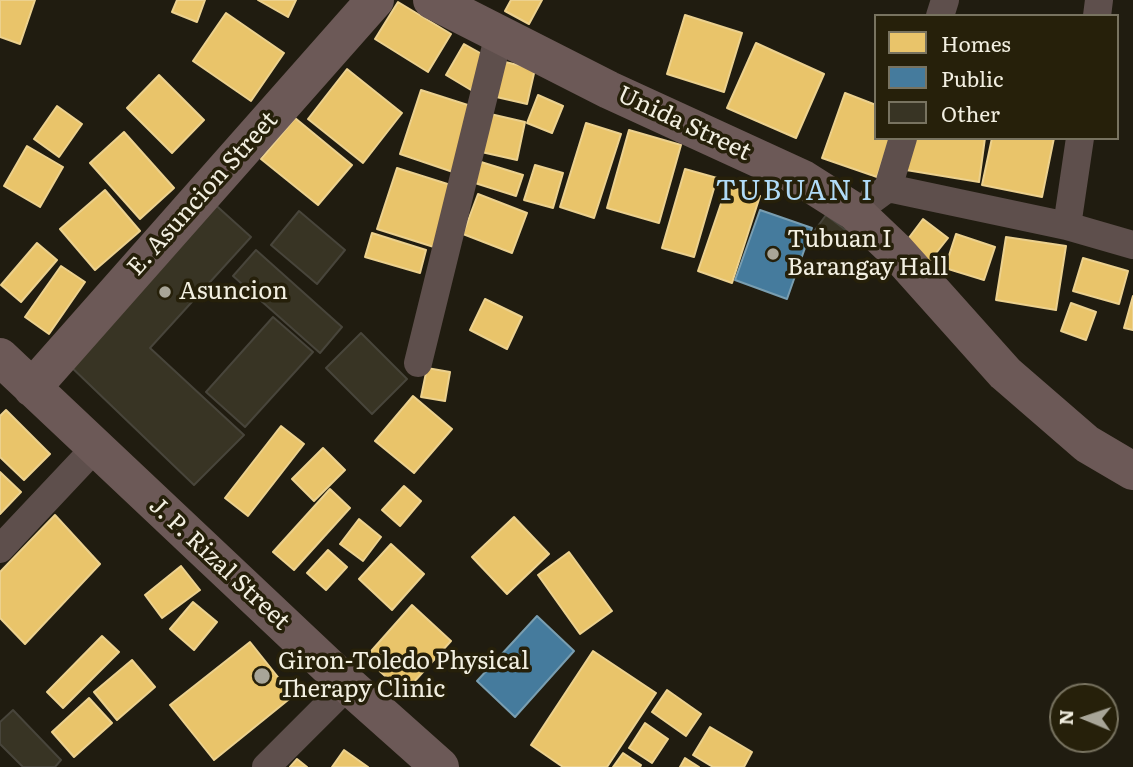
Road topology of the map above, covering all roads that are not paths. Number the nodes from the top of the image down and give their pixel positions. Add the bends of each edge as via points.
1 (375, 0) edge
2 (432, 0) edge
3 (499, 34) junction
4 (902, 140) edge
5 (1080, 140) edge
6 (888, 188) junction
7 (855, 212) junction
8 (1068, 226) junction
9 (1133, 245) edge
10 (0, 357) edge
11 (418, 363) dead end
12 (32, 388) junction
13 (95, 448) junction
14 (1133, 471) edge
15 (0, 549) edge
16 (348, 685) junction
17 (266, 767) edge
18 (440, 767) edge

1 - 12 main road, E. Asuncion Street
2 - 3 main road, Unida Street
3 - 7 main road, Unida Street via 803,179
3 - 11 street
4 - 6 street
5 - 8 street
6 - 7 street
6 - 8 street
7 - 14 main road, Unida Street via 895,250 1004,373 1087,444
8 - 9 street
10 - 12 main road, J. P. Rizal Street
12 - 13 main road, J. P. Rizal Street
13 - 15 street
13 - 16 main road, J. P. Rizal Street
16 - 17 street
16 - 18 main road, J. P. Rizal Street

